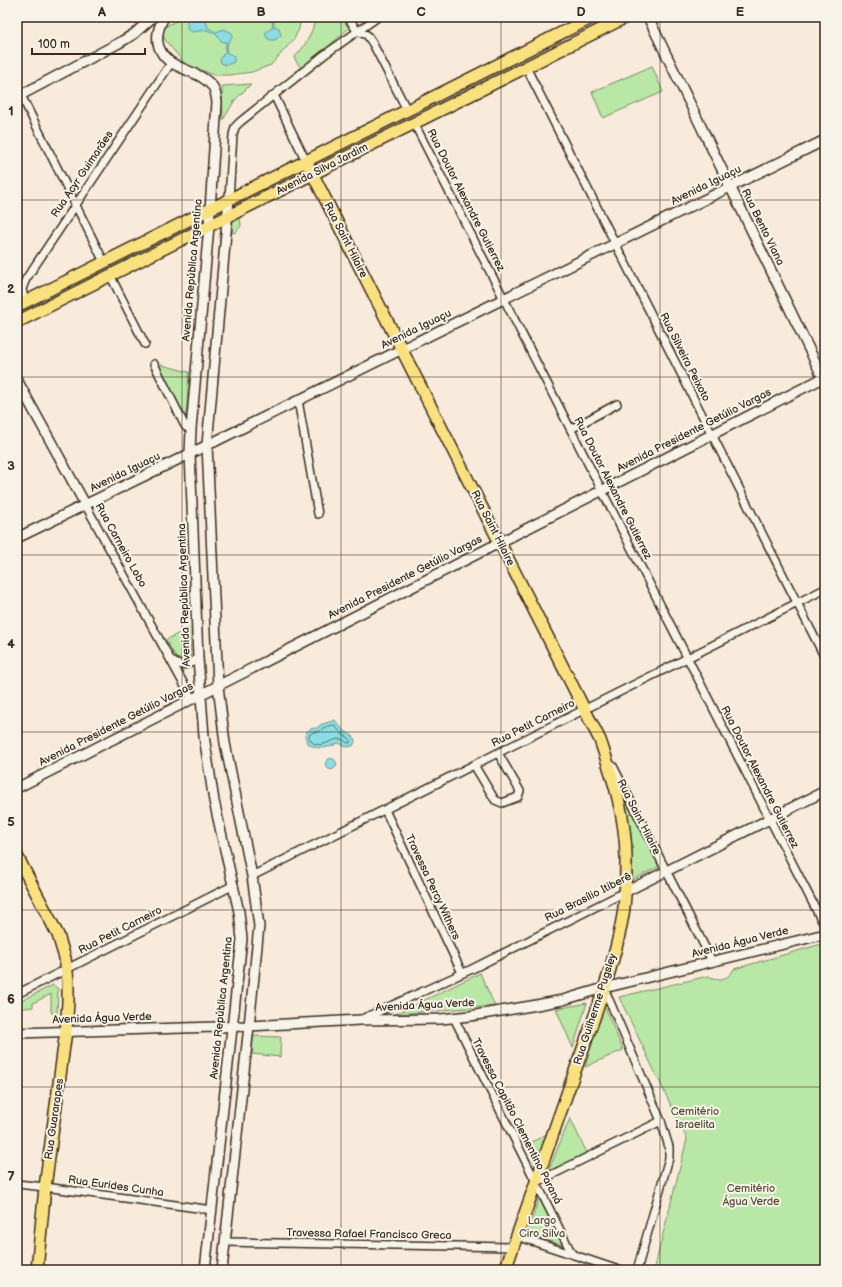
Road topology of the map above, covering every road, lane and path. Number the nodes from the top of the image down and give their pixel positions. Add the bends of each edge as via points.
1 (153, 17) edge
2 (164, 17) edge
3 (348, 17) edge
4 (378, 17) edge
5 (593, 17) edge
6 (626, 17) edge
7 (648, 17) edge
8 (573, 27) junction
9 (357, 31) junction
10 (553, 54) junction
11 (171, 63) junction
12 (526, 67) junction
13 (484, 71) junction
14 (507, 77) junction
15 (18, 93) edge
16 (274, 95) junction
17 (407, 110) junction
18 (414, 123) junction
19 (825, 140) edge
20 (306, 161) junction
21 (313, 174) junction
22 (730, 186) junction
23 (229, 199) junction
24 (75, 205) junction
25 (210, 209) junction
26 (228, 216) junction
27 (209, 226) junction
28 (165, 231) junction
29 (188, 237) junction
30 (615, 243) junction
31 (104, 262) junction
32 (110, 275) junction
33 (504, 299) junction
34 (21, 304) edge
35 (17, 322) edge
36 (145, 344) dead end
37 (402, 349) junction
38 (154, 364) dead end
39 (824, 379) edge
40 (17, 380) edge
41 (298, 400) junction
42 (618, 404) dead end
43 (209, 422) junction
44 (191, 429) junction
45 (571, 429) junction
46 (712, 434) junction
47 (228, 435) junction
48 (207, 445) junction
49 (190, 453) junction
50 (602, 490) junction
51 (85, 504) junction
52 (318, 514) dead end
53 (17, 538) edge
54 (500, 543) junction
55 (825, 589) edge
56 (797, 603) junction
57 (170, 658) junction
58 (198, 658) junction
59 (688, 658) junction
60 (825, 658) edge
61 (218, 686) junction
62 (201, 695) junction
63 (192, 699) junction
64 (584, 710) junction
65 (600, 740) junction
66 (498, 753) junction
67 (474, 765) junction
68 (17, 788) edge
69 (825, 791) edge
70 (385, 810) junction
71 (770, 819) junction
72 (17, 856) edge
73 (666, 871) junction
74 (252, 876) junction
75 (234, 885) junction
76 (625, 892) junction
77 (825, 927) edge
78 (825, 934) edge
79 (712, 961) junction
80 (67, 969) junction
81 (462, 973) junction
82 (604, 988) junction
83 (17, 994) edge
84 (454, 1018) junction
85 (360, 1020) junction
86 (231, 1026) junction
87 (249, 1026) junction
88 (66, 1031) junction
89 (17, 1033) edge
90 (661, 1121) junction
91 (536, 1183) junction
92 (17, 1184) edge
93 (45, 1186) junction
94 (212, 1210) junction
95 (517, 1236) junction
96 (225, 1242) junction
97 (513, 1247) junction
98 (572, 1254) junction
99 (37, 1270) edge
100 (205, 1270) edge
101 (222, 1270) edge
102 (505, 1270) edge
103 (619, 1270) edge
104 (637, 1270) edge

1 - 15 main road via 119,43
2 - 11 main road, Avenida República Argentina via 159,27 158,44
3 - 9 street
4 - 9 street
5 - 8 main road, Avenida Silva Jardim
6 - 10 main road, Avenida Silva Jardim
7 - 22 main road, Rua Bento Viana
8 - 10 main road
8 - 13 main road, Avenida Silva Jardim
9 - 16 street
9 - 17 street via 368,35
10 - 12 main road, Avenida Silva Jardim
11 - 24 street, Rua Acyr Guimarães
11 - 25 main road, Avenida República Argentina via 199,76 213,88 216,95
12 - 14 main road, Avenida Silva Jardim
12 - 30 street, Rua Silveira Peixoto
13 - 14 main road
13 - 17 main road, Avenida Silva Jardim
14 - 18 main road, Avenida Silva Jardim
15 - 24 street
16 - 20 street, Rua Saint Hilaire
16 - 23 street via 235,127
17 - 20 main road, Avenida Silva Jardim
18 - 21 main road, Avenida Silva Jardim
18 - 33 street, Rua Doutor Alexandre Gutierrez
19 - 22 main road, Avenida Iguaçu
20 - 21 main road, Rua Saint Hilaire
20 - 23 main road, Avenida Silva Jardim
21 - 26 main road, Avenida Silva Jardim
21 - 37 main road, Rua Saint Hilaire
22 - 30 main road, Avenida Iguaçu
22 - 39 main road, Rua Bento Viana
23 - 25 main road, Avenida Silva Jardim
23 - 26 main road
24 - 31 street
24 - 34 street, Rua Acyr Guimarães via 26,279
25 - 27 main road, Avenida República Argentina
25 - 28 main road, Avenida Silva Jardim
26 - 27 main road, Avenida Silva Jardim
26 - 43 main road
27 - 29 main road, Avenida Silva Jardim
27 - 44 main road, Avenida República Argentina
28 - 29 main road
28 - 31 main road, Avenida Silva Jardim
29 - 32 main road, Avenida Silva Jardim
30 - 33 main road, Avenida Iguaçu
30 - 46 street, Rua Silveira Peixoto
31 - 34 main road, Avenida Silva Jardim
32 - 35 main road, Avenida Silva Jardim
32 - 36 street
33 - 37 main road, Avenida Iguaçu
33 - 45 street, Rua Doutor Alexandre Gutierrez
37 - 41 main road, Avenida Iguaçu
37 - 54 main road, Rua Saint Hilaire
38 - 44 street via 184,424
39 - 46 main road, Avenida Presidente Getúlio Vargas
40 - 51 main road, Rua Carneiro Lobo
41 - 47 main road, Avenida Iguaçu
41 - 52 street
42 - 45 street
43 - 47 main road via 215,431
43 - 48 main road
44 - 49 main road, Avenida República Argentina
45 - 50 street, Rua Doutor Alexandre Gutierrez
46 - 50 main road, Avenida Presidente Getúlio Vargas
46 - 56 street, Rua Silveira Peixoto
47 - 48 main road, Avenida Iguaçu
48 - 49 main road, Avenida Iguaçu
48 - 61 main road
49 - 51 main road, Avenida Iguaçu
49 - 58 main road, Avenida República Argentina
50 - 54 main road, Avenida Presidente Getúlio Vargas
50 - 59 street, Rua Doutor Alexandre Gutierrez
51 - 53 main road, Avenida Iguaçu
51 - 57 street, Rua Carneiro Lobo
54 - 61 main road, Avenida Presidente Getúlio Vargas
54 - 64 main road, Rua Saint Hilaire
55 - 56 street, Rua Petit Carneiro
56 - 59 street, Rua Petit Carneiro
56 - 60 street, Rua Silveira Peixoto
57 - 58 street via 174,663 187,665
57 - 63 street, Rua Carneiro Lobo
58 - 62 main road, Avenida República Argentina
59 - 64 street, Rua Petit Carneiro
59 - 71 street, Rua Doutor Alexandre Gutierrez
61 - 62 main road, Avenida Presidente Getúlio Vargas
61 - 74 main road via 227,751
62 - 63 main road, Avenida Presidente Getúlio Vargas
62 - 75 main road, Avenida República Argentina via 204,736 214,801
63 - 68 main road, Avenida Presidente Getúlio Vargas
64 - 65 main road, Rua Saint Hilaire
64 - 66 street, Rua Petit Carneiro
65 - 73 street, Rua Saint Hilaire
65 - 76 main road, Rua Guilherme Pugsley via 622,815 626,856
66 - 67 street, Rua Petit Carneiro
66 - 67 street via 520,791 518,797 502,802 496,800
67 - 70 street, Rua Petit Carneiro
69 - 71 main road, Rua Brasílio Itiberê
70 - 74 street, Rua Petit Carneiro
70 - 81 street, Travessa Percy Withers
71 - 73 main road, Rua Brasílio Itiberê
71 - 77 street, Rua Doutor Alexandre Gutierrez
72 - 80 main road, Rua Guararapes via 58,934
73 - 76 main road, Rua Brasílio Itiberê
73 - 79 street, Rua Saint Hilaire
74 - 87 main road via 258,933
75 - 80 street, Rua Petit Carneiro
75 - 86 main road, Avenida República Argentina via 242,939
76 - 81 street, Rua Brasílio Itiberê
76 - 82 main road, Rua Guilherme Pugsley via 620,931
78 - 79 main road, Avenida Água Verde
79 - 82 main road, Avenida Água Verde
80 - 83 street, Rua Petit Carneiro
80 - 88 main road, Rua Guararapes
81 - 85 street, Rua Brasílio Itiberê
82 - 84 main road, Avenida Água Verde via 567,999
82 - 90 street
82 - 91 main road, Rua Guilherme Pugsley
84 - 85 main road, Avenida Água Verde
84 - 91 street, Travessa Capitão Clementino Paraná
85 - 87 main road, Avenida Água Verde
86 - 87 main road, Avenida Água Verde
86 - 88 main road, Avenida Água Verde
86 - 94 main road, Avenida República Argentina
87 - 96 main road
88 - 89 main road, Avenida Água Verde
88 - 93 main road, Rua Guararapes
90 - 91 street
90 - 104 street via 670,1148 669,1158
91 - 95 main road, Rua Guilherme Pugsley
91 - 98 street, Travessa Capitão Clementino Paraná
92 - 93 street, Rua Eurides Cunha
93 - 94 street, Rua Eurides Cunha
93 - 99 main road, Rua Guararapes
94 - 100 main road, Avenida República Argentina
95 - 97 main road, Rua Guilherme Pugsley
95 - 98 street
96 - 97 street, Travessa Rafael Francisco Greca
96 - 101 main road
97 - 102 main road, Rua Guilherme Pugsley
98 - 103 street

